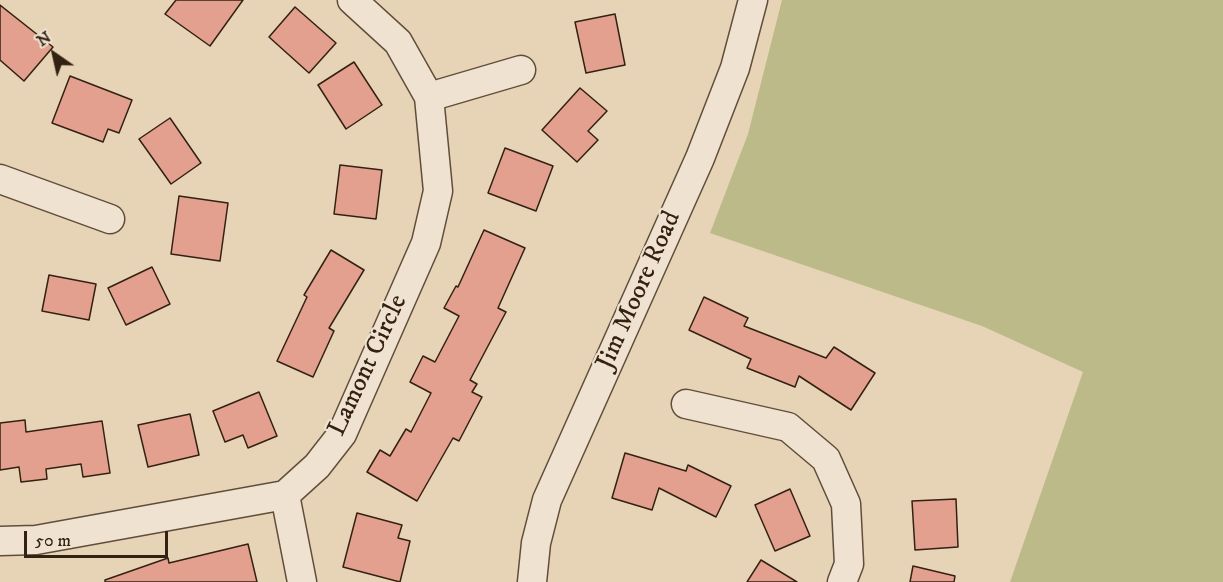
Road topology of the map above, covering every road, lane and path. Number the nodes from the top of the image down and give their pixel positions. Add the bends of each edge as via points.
1 (352, 0) edge
2 (753, 0) edge
3 (521, 70) dead end
4 (429, 97) junction
5 (0, 179) edge
6 (110, 219) dead end
7 (686, 404) dead end
8 (285, 495) junction
9 (0, 541) edge
10 (302, 582) edge
11 (532, 582) edge
12 (842, 582) edge

1 - 4 street, Lamont Circle via 398,42
2 - 11 street, Jim Moore Road via 735,68 700,158 547,500 536,543
3 - 4 street
4 - 8 street, Lamont Circle via 438,191 426,243 342,434
5 - 6 street
7 - 12 street via 788,427 826,459 846,504 849,564
8 - 9 street via 36,540
8 - 10 street

